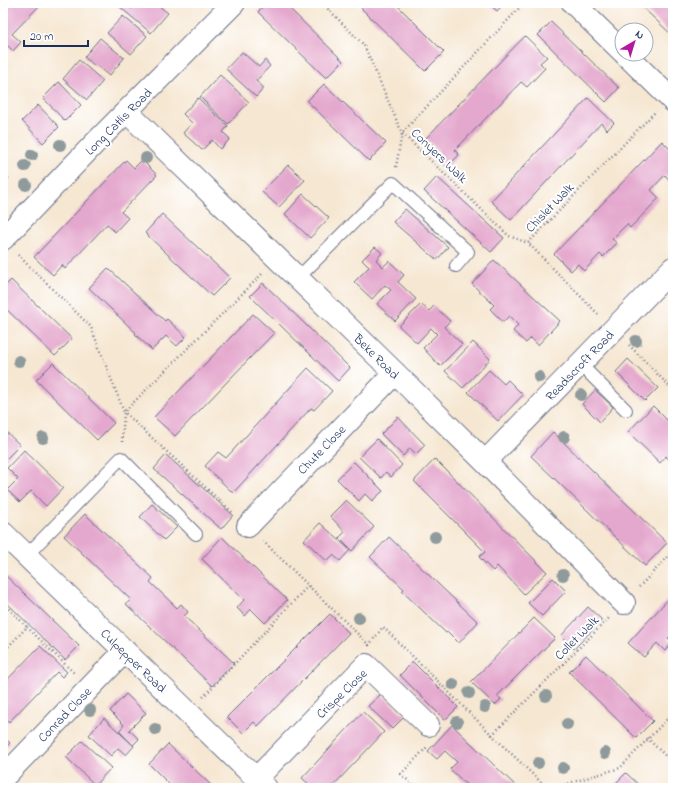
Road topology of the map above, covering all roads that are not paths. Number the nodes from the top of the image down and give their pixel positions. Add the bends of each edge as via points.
1 (234, 3) edge
2 (573, 3) edge
3 (614, 43) edge
4 (633, 62) edge
5 (671, 99) edge
6 (127, 112) junction
7 (3, 239) edge
8 (456, 266) dead end
9 (673, 268) edge
10 (298, 278) junction
11 (580, 364) junction
12 (395, 373) junction
13 (626, 410) dead end
14 (484, 462) junction
15 (248, 526) dead end
16 (3, 533) edge
17 (196, 534) dead end
18 (27, 555) junction
19 (624, 603) road end
20 (125, 651) junction
21 (428, 725) road end
22 (3, 778) edge
23 (261, 784) edge

1 - 6 street, Long Catlis Road
2 - 3 street
4 - 5 street
6 - 7 street, Long Catlis Road
6 - 10 street, Beke Road
8 - 10 lane via 468,252 393,183
9 - 11 street, Readscroft Road
10 - 12 street, Beke Road
11 - 13 lane
11 - 14 street, Readscroft Road
12 - 14 street, Beke Road
12 - 15 street, Chute Close
14 - 19 street, Beke Road
16 - 18 street, Culpepper Road
17 - 18 lane via 121,458
18 - 20 street, Culpepper Road
20 - 22 street, Conrad Close
20 - 23 street, Culpepper Road
21 - 23 street, Crispe Close via 366,665

